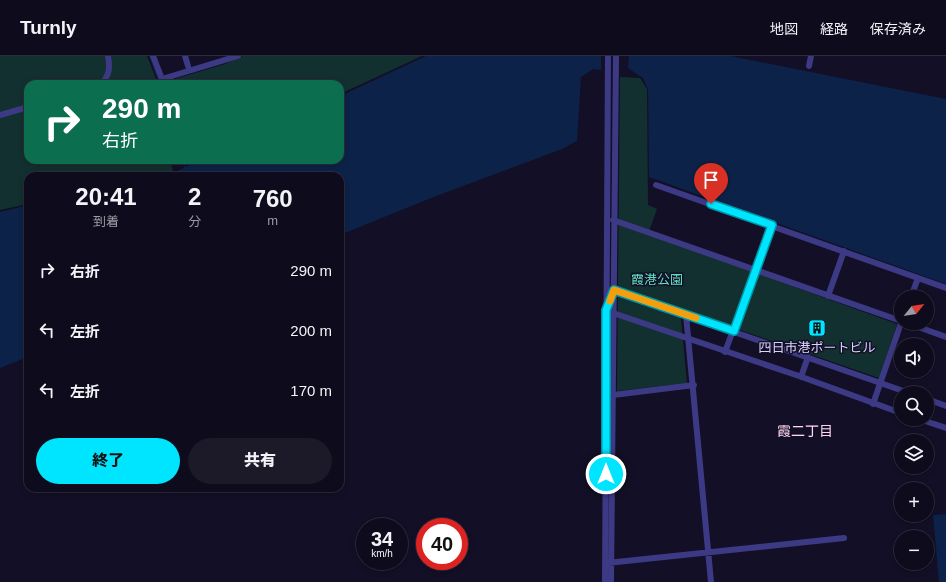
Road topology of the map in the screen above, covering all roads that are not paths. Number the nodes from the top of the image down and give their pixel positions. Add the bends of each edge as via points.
1 (108, 56) edge
2 (153, 56) edge
3 (185, 56) edge
4 (238, 56) edge
5 (608, 56) edge
6 (616, 56) edge
7 (811, 56) edge
8 (188, 66) dead end
9 (809, 66) dead end
10 (105, 80) edge
11 (24, 108) edge
12 (0, 115) edge
13 (656, 185) dead end
14 (607, 220) junction
15 (616, 220) junction
16 (772, 225) junction
17 (844, 251) junction
18 (756, 270) junction
19 (918, 278) junction
20 (946, 288) edge
21 (614, 290) junction
22 (914, 290) edge
23 (828, 296) junction
24 (606, 310) junction
25 (613, 313) junction
26 (686, 314) junction
27 (894, 320) edge
28 (898, 330) edge
29 (926, 330) edge
30 (734, 331) junction
31 (946, 337) edge
32 (689, 340) junction
33 (725, 352) junction
34 (808, 357) junction
35 (800, 376) junction
36 (880, 383) junction
37 (694, 385) junction
38 (894, 388) edge
39 (613, 395) junction
40 (934, 402) edge
41 (873, 404) junction
42 (946, 406) edge
43 (894, 411) edge
44 (934, 424) edge
45 (946, 428) edge
46 (844, 538) dead end
47 (709, 553) junction
48 (608, 563) junction
49 (605, 582) edge
50 (611, 582) edge
51 (711, 582) edge

1 - 10 street via 109,72
2 - 4 street via 162,79
3 - 8 street
5 - 14 street
6 - 15 street
7 - 9 street
11 - 12 street
13 - 16 street
14 - 15 street
14 - 24 street
15 - 18 street
15 - 21 street
16 - 17 street
16 - 18 street
17 - 19 street
17 - 23 street
18 - 23 street
18 - 30 street
19 - 20 street
19 - 22 street
21 - 24 street
21 - 25 street
21 - 26 street
23 - 27 street
24 - 25 street
24 - 48 street
25 - 32 street
25 - 39 street
26 - 30 street
26 - 32 street
28 - 36 street
29 - 31 street
30 - 33 street
30 - 34 street
32 - 33 street
32 - 37 street
33 - 35 street
34 - 35 street
34 - 36 street
35 - 41 street
36 - 38 street
36 - 41 street
37 - 39 street
37 - 47 street
39 - 48 street
40 - 42 street
41 - 43 street
44 - 45 street
46 - 47 street
47 - 48 street
47 - 51 street
48 - 49 street
48 - 50 street

